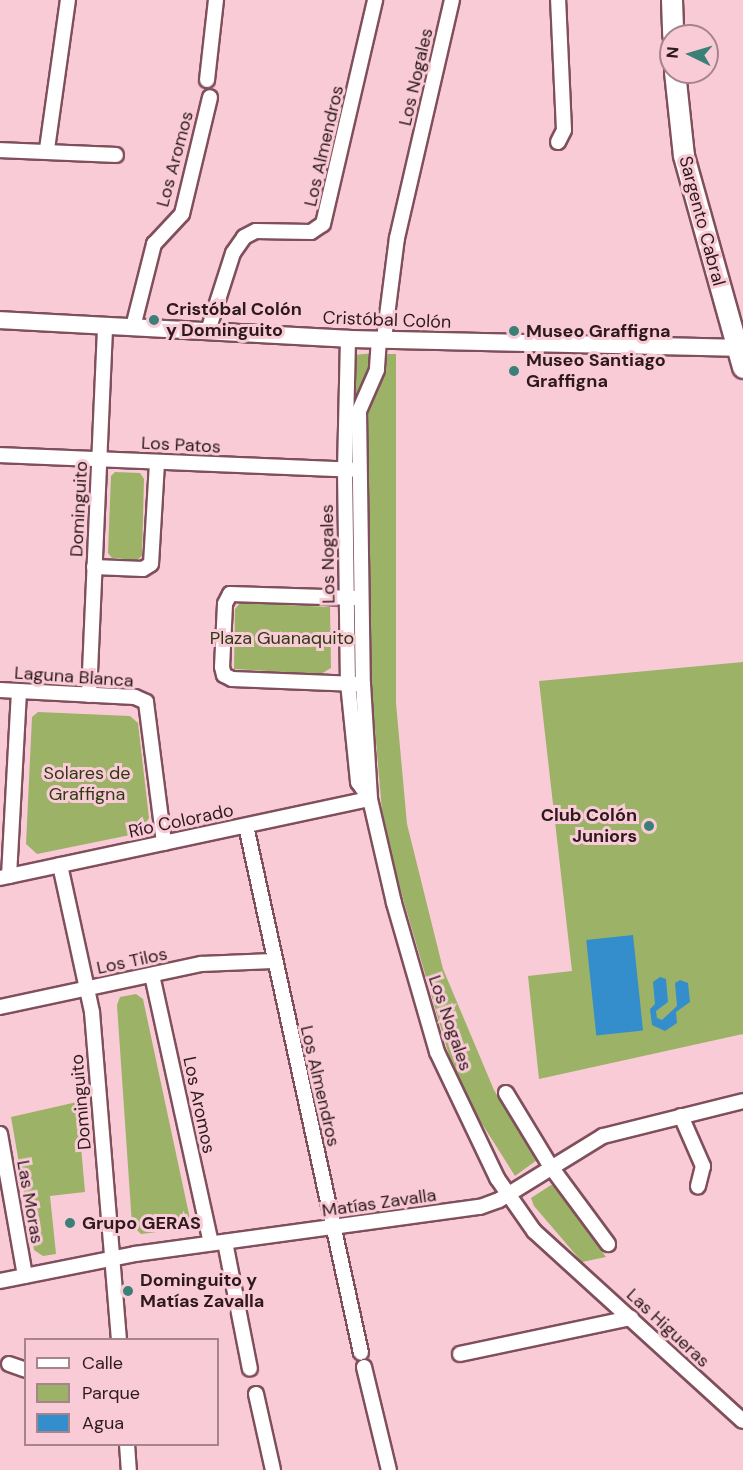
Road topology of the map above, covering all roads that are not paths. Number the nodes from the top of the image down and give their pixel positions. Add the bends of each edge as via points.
1 (68, 0) edge
2 (216, 0) edge
3 (375, 0) edge
4 (452, 0) edge
5 (558, 0) edge
6 (672, 0) edge
7 (673, 24) edge
8 (207, 80) dead end
9 (676, 84) edge
10 (210, 97) dead end
11 (558, 142) dead end
12 (47, 149) junction
13 (0, 150) edge
14 (116, 155) dead end
15 (0, 320) edge
16 (105, 326) junction
17 (133, 327) junction
18 (208, 331) junction
19 (348, 339) junction
20 (382, 339) junction
21 (737, 348) junction
22 (743, 368) edge
23 (0, 455) edge
24 (99, 459) junction
25 (157, 462) junction
26 (345, 470) junction
27 (360, 471) junction
28 (94, 567) junction
29 (354, 598) junction
30 (348, 683) junction
31 (363, 684) junction
32 (0, 690) edge
33 (19, 691) junction
34 (88, 694) junction
35 (370, 800) junction
36 (246, 826) junction
37 (164, 843) junction
38 (60, 865) junction
39 (5, 877) edge
40 (273, 961) junction
41 (152, 975) junction
42 (86, 989) junction
43 (0, 1007) edge
44 (506, 1093) dead end
45 (743, 1101) edge
46 (681, 1116) junction
47 (0, 1134) edge
48 (551, 1167) junction
49 (698, 1186) dead end
50 (507, 1195) junction
51 (333, 1227) junction
52 (218, 1243) junction
53 (608, 1244) dead end
54 (112, 1258) junction
55 (567, 1264) joint
56 (25, 1276) junction
57 (0, 1281) edge
58 (631, 1318) junction
59 (119, 1338) edge
60 (361, 1353) dead end
61 (460, 1354) dead end
62 (9, 1364) dead end
63 (364, 1367) dead end
64 (24, 1369) edge
65 (250, 1369) dead end
66 (256, 1394) dead end
67 (743, 1421) edge
68 (127, 1446) edge
69 (129, 1470) edge
70 (273, 1470) edge
71 (389, 1470) edge

1 - 12 street
2 - 8 street
3 - 18 street, Los Almendros via 323,224 311,232 256,231 244,237 233,253
4 - 20 street, Los Nogales via 397,238
5 - 11 street via 564,130
6 - 7 main road
9 - 21 main road, Sargento Cabral via 684,156
10 - 17 street, Los Aromos via 182,214 154,244
12 - 13 street
12 - 14 street
15 - 16 street, Cristóbal Colón
16 - 17 street, Cristóbal Colón
16 - 24 street, Dominguito
17 - 18 street, Cristóbal Colón
18 - 19 street, Cristóbal Colón
19 - 20 street, Cristóbal Colón
19 - 26 street, Los Nogales
20 - 21 street, Cristóbal Colón
20 - 27 street, Los Nogales via 377,370 359,411
21 - 22 main road, Sargento Cabral
23 - 24 street, Los Patos
24 - 25 street, Los Patos
24 - 28 street, Dominguito
25 - 26 street, Los Patos
25 - 28 street via 149,567
26 - 27 street, Los Patos
26 - 29 street, Los Nogales
27 - 29 street, Los Nogales
28 - 34 street, Dominguito
29 - 30 street, Los Nogales
29 - 30 street via 230,594 225,604 224,675
29 - 31 street, Los Nogales
30 - 31 street
30 - 35 street, Los Nogales via 358,782
31 - 35 street, Los Nogales
32 - 33 street, Laguna Blanca
33 - 34 street, Laguna Blanca
33 - 39 street
34 - 37 street, Laguna Blanca via 135,697 146,702
35 - 36 street, Río Colorado
35 - 50 street, Los Nogales via 394,903 437,1052
36 - 37 street, Río Colorado
36 - 40 street, Los Almendros
37 - 38 street, Río Colorado
38 - 39 street, Río Colorado
38 - 42 street, Dominguito
40 - 41 street, Los Tilos via 201,964
40 - 51 street, Los Almendros
41 - 42 street, Los Tilos
41 - 52 street, Los Aromos
42 - 43 street, Los Tilos
42 - 54 street, Dominguito via 92,1012
44 - 48 street
45 - 46 street, Matías Zavalla
46 - 48 street, Matías Zavalla via 603,1136
46 - 49 street via 703,1166
47 - 56 street, Las Moras
48 - 50 street, Matías Zavalla
48 - 53 street
50 - 51 street, Matías Zavalla via 480,1207
50 - 55 street, Los Nogales via 534,1232
51 - 52 street, Matías Zavalla
51 - 60 street, Los Almendros
52 - 54 street, Matías Zavalla
52 - 65 street, Los Aromos
54 - 56 street, Matías Zavalla
54 - 59 street, Dominguito
55 - 58 street, Las Higueras
56 - 57 street, Matías Zavalla
58 - 61 street
58 - 67 street, Las Higueras
62 - 64 street
63 - 71 street
66 - 70 street
68 - 69 street

